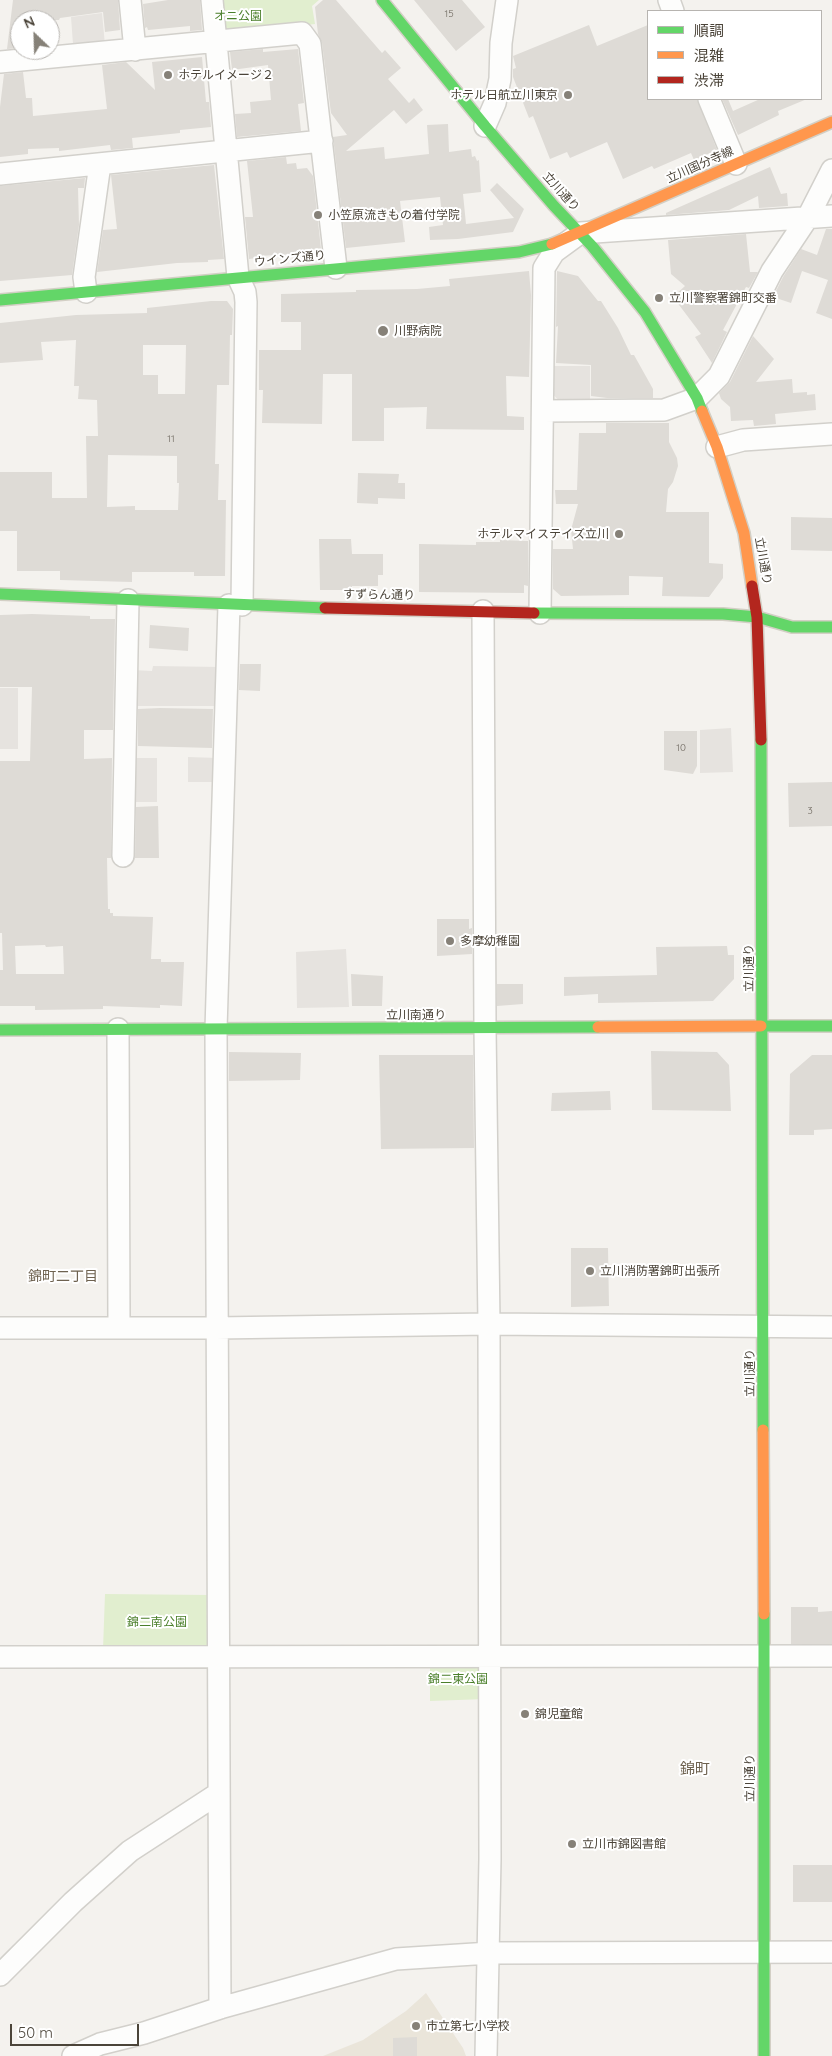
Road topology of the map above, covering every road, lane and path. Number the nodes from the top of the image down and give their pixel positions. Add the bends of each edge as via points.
1 (130, 0) edge
2 (212, 0) edge
3 (382, 0) edge
4 (507, 0) edge
5 (216, 42) junction
6 (135, 50) junction
7 (0, 62) edge
8 (709, 100) edge
9 (832, 122) edge
10 (485, 126) junction
11 (322, 141) junction
12 (226, 151) junction
13 (100, 164) junction
14 (736, 164) junction
15 (832, 170) edge
16 (0, 174) edge
17 (832, 216) edge
18 (808, 217) junction
19 (580, 233) junction
20 (336, 268) junction
21 (238, 278) junction
22 (86, 292) junction
23 (0, 300) edge
24 (696, 398) junction
25 (543, 411) junction
26 (832, 434) edge
27 (717, 447) junction
28 (0, 594) edge
29 (128, 600) junction
30 (235, 605) junction
31 (483, 611) junction
32 (540, 613) junction
33 (757, 617) junction
34 (832, 627) edge
35 (123, 856) dead end
36 (832, 1026) edge
37 (763, 1027) junction
38 (485, 1028) junction
39 (216, 1029) junction
40 (0, 1030) edge
41 (118, 1030) junction
42 (489, 1324) junction
43 (832, 1327) edge
44 (0, 1328) edge
45 (119, 1328) junction
46 (216, 1328) junction
47 (763, 1328) junction
48 (488, 1656) junction
49 (764, 1656) junction
50 (832, 1656) edge
51 (0, 1657) edge
52 (219, 1658) junction
53 (219, 1793) junction
54 (832, 1952) edge
55 (490, 1953) junction
56 (764, 1953) junction
57 (0, 1975) edge
58 (220, 2008) junction
59 (72, 2056) edge
60 (486, 2056) edge
61 (764, 2056) edge

1 - 6 street
2 - 5 street
3 - 10 main road, 立川通り
4 - 10 street via 500,79 495,103
5 - 6 street
5 - 11 street via 302,33 310,44
5 - 12 street
6 - 7 street
8 - 14 street
9 - 14 main road, 立川国分寺線
10 - 19 main road, 立川通り
11 - 12 street
11 - 20 street
12 - 13 street
12 - 21 street
13 - 16 street
13 - 22 street via 84,276
14 - 19 main road, 立川国分寺線
15 - 18 street
17 - 18 street
18 - 19 street
18 - 24 street via 772,271 719,376
19 - 20 main road, ウインズ通り via 519,252
19 - 24 main road, 立川通り via 644,312
19 - 25 street via 554,252 544,268
20 - 21 main road, ウインズ通り
21 - 22 main road, ウインズ通り
21 - 30 street via 246,302
22 - 23 main road, ウインズ通り
24 - 25 street via 664,410
24 - 27 main road, 立川通り
25 - 32 street
26 - 27 street via 742,440
27 - 33 main road, 立川通り via 744,533
28 - 29 main road, すずらん通り
29 - 30 main road, すずらん通り
29 - 35 street
30 - 31 main road, すずらん通り
30 - 39 street
31 - 32 main road, すずらん通り
31 - 38 street
32 - 33 main road, すずらん通り
33 - 34 main road, すずらん通り via 792,626
33 - 37 main road, 立川通り via 761,703
36 - 37 main road, 立川南通り
37 - 38 main road, 立川南通り
37 - 47 main road, 立川通り
38 - 39 main road, 立川南通り
38 - 42 street
39 - 41 main road, 立川南通り
39 - 46 street
40 - 41 main road, 立川南通り
41 - 45 street
42 - 46 street
42 - 47 street
42 - 48 street
43 - 47 street
44 - 45 street
45 - 46 street
46 - 52 street
47 - 49 main road, 立川通り
48 - 49 street
48 - 52 street
48 - 55 street
49 - 50 street
49 - 56 main road, 立川通り
51 - 52 street
52 - 53 street
53 - 57 street via 130,1850
53 - 58 street
54 - 56 street
55 - 56 street
55 - 58 street via 396,1959
55 - 60 street
56 - 61 main road, 立川通り
58 - 59 street via 100,2044

